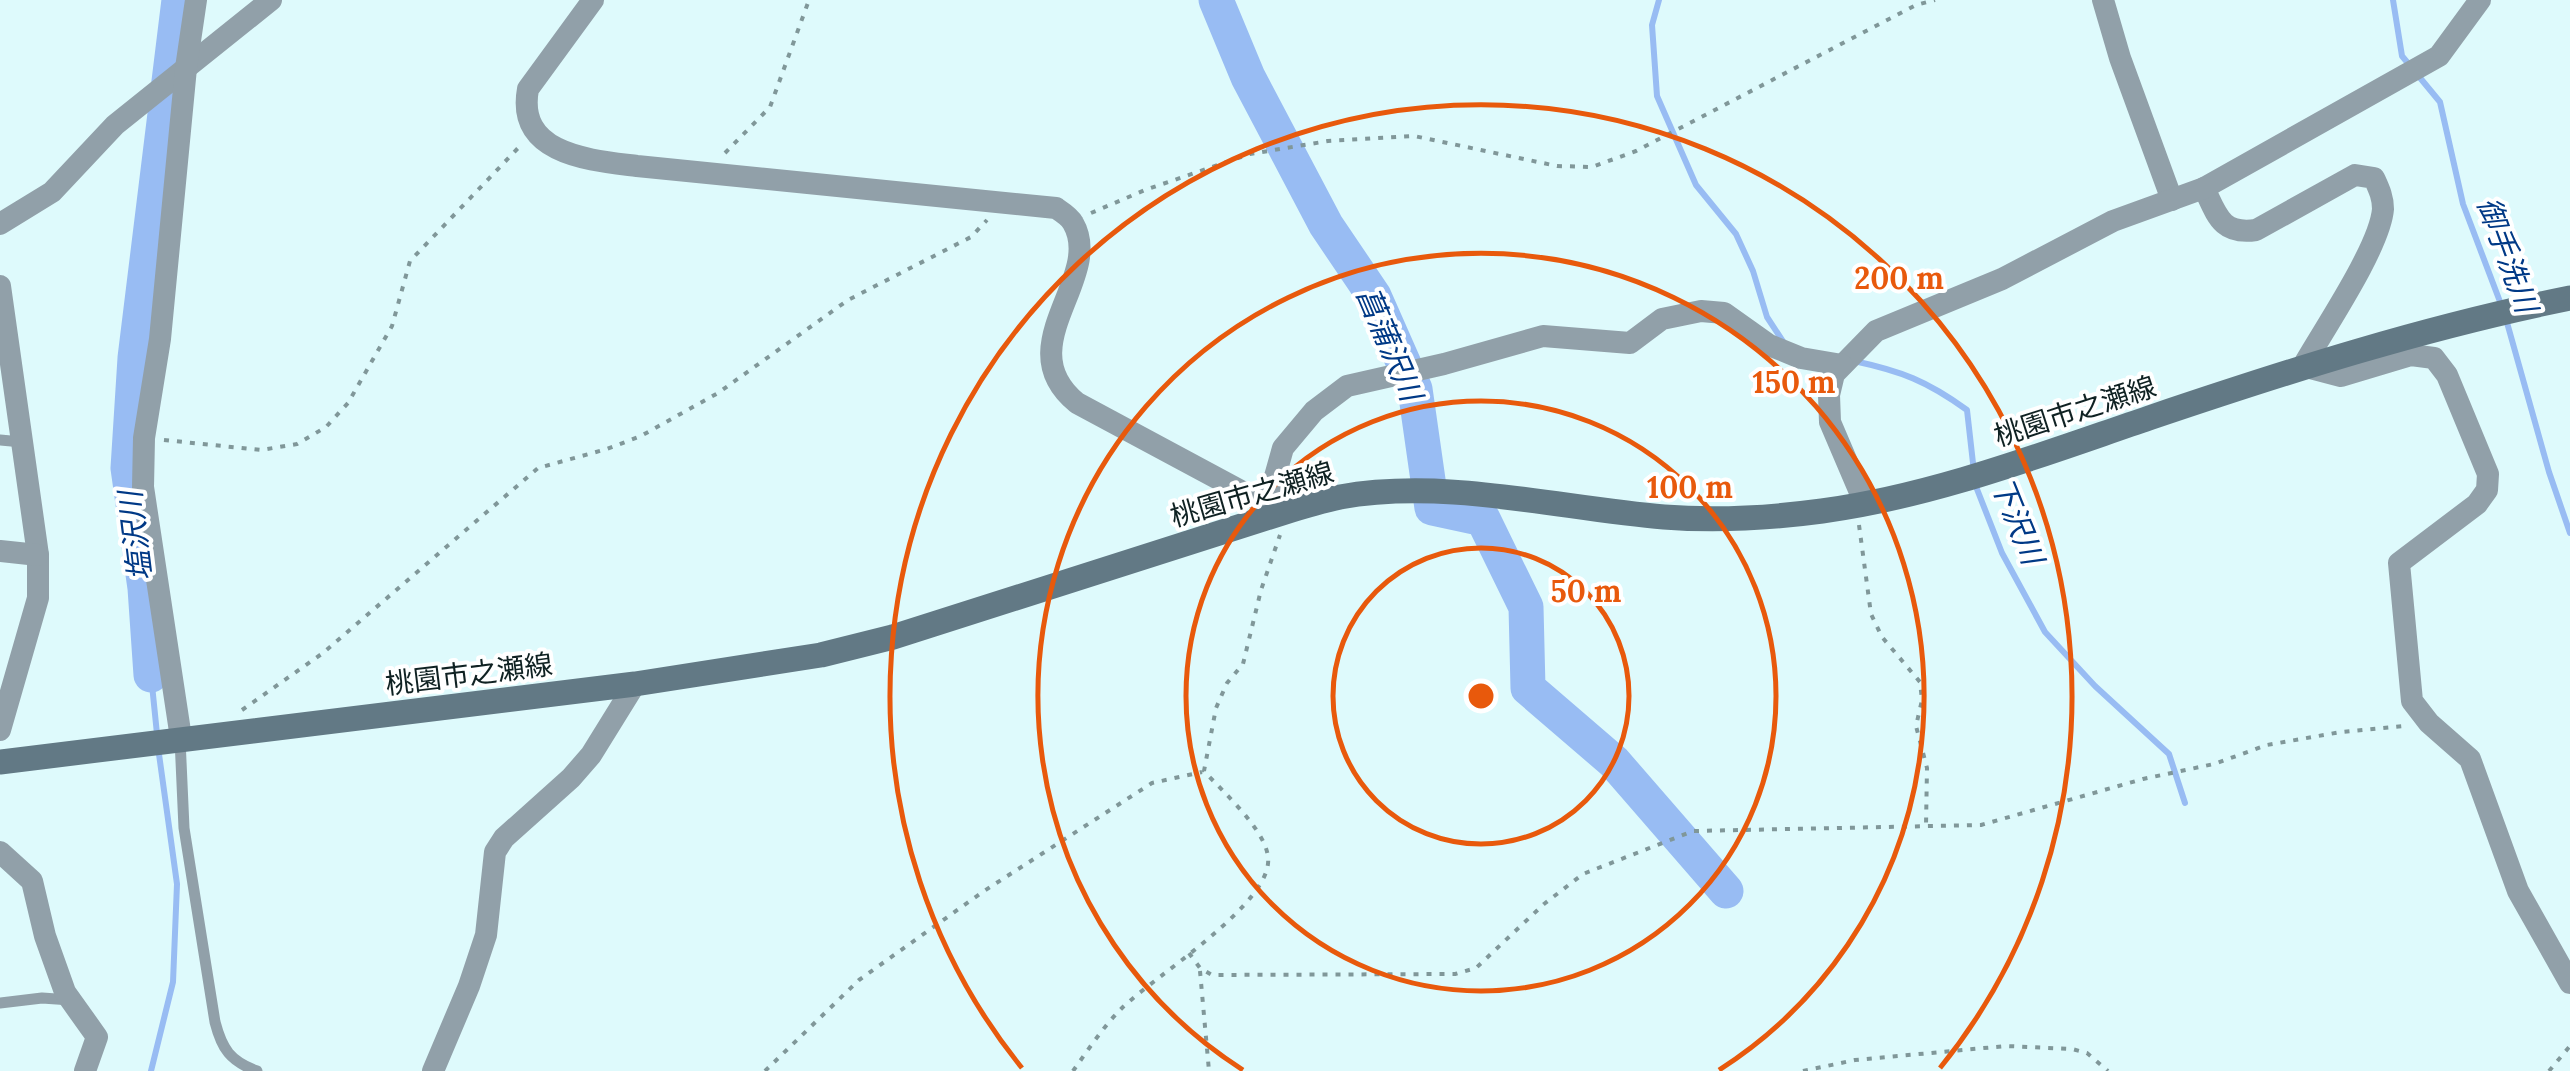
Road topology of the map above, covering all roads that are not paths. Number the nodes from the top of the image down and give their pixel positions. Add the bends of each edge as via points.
1 (196, 0) edge
2 (272, 0) edge
3 (593, 0) edge
4 (2103, 0) edge
5 (2480, 0) edge
6 (185, 68) junction
7 (2204, 188) junction
8 (2172, 200) junction
9 (0, 224) edge
10 (0, 286) edge
11 (2570, 298) edge
12 (1843, 364) junction
13 (2303, 366) junction
14 (11, 441) edge
15 (1861, 505) junction
16 (1279, 509) junction
17 (0, 551) edge
18 (38, 554) junction
19 (634, 684) junction
20 (0, 730) edge
21 (180, 738) junction
22 (0, 762) edge
23 (0, 852) edge
24 (2570, 983) edge
25 (71, 1000) junction
26 (0, 1003) edge
27 (86, 1071) edge
28 (257, 1071) edge
29 (433, 1071) edge

1 - 6 street
2 - 6 street
3 - 16 street via 528,88 525,106 546,143 574,158 1056,208 1073,221 1080,243 1051,346 1061,390
4 - 8 street
5 - 7 street via 2439,56
6 - 9 street via 115,125 52,192
6 - 21 street via 143,487
7 - 8 street
7 - 13 street via 2220,222 2239,233 2256,230 2355,174 2374,178 2382,214 2370,248
8 - 12 street via 2114,220 2002,279 1876,332
10 - 14 street
11 - 13 main road, 桃園市之瀬線
12 - 15 street via 1829,395 1830,422
12 - 16 street via 1801,358 1724,313 1701,311 1662,318 1630,342 1543,336 1348,386 1314,411 1283,448
13 - 15 main road, 桃園市之瀬線 via 2012,463
13 - 24 street via 2342,376 2412,356 2434,358 2447,375 2488,474 2487,490 2398,563 2412,701 2470,759 2518,892
14 - 18 street
15 - 16 main road, 桃園市之瀬線 via 1761,518 1666,517 1393,492
16 - 19 main road, 桃園市之瀬線 via 893,637
17 - 18 street
18 - 20 street via 38,598
19 - 21 main road, 桃園市之瀬線
19 - 29 street via 591,755 495,852 486,935
21 - 22 main road, 桃園市之瀬線
21 - 28 lane via 184,828 215,1022 236,1063
23 - 25 street via 32,881
25 - 26 lane
25 - 27 street via 96,1038

